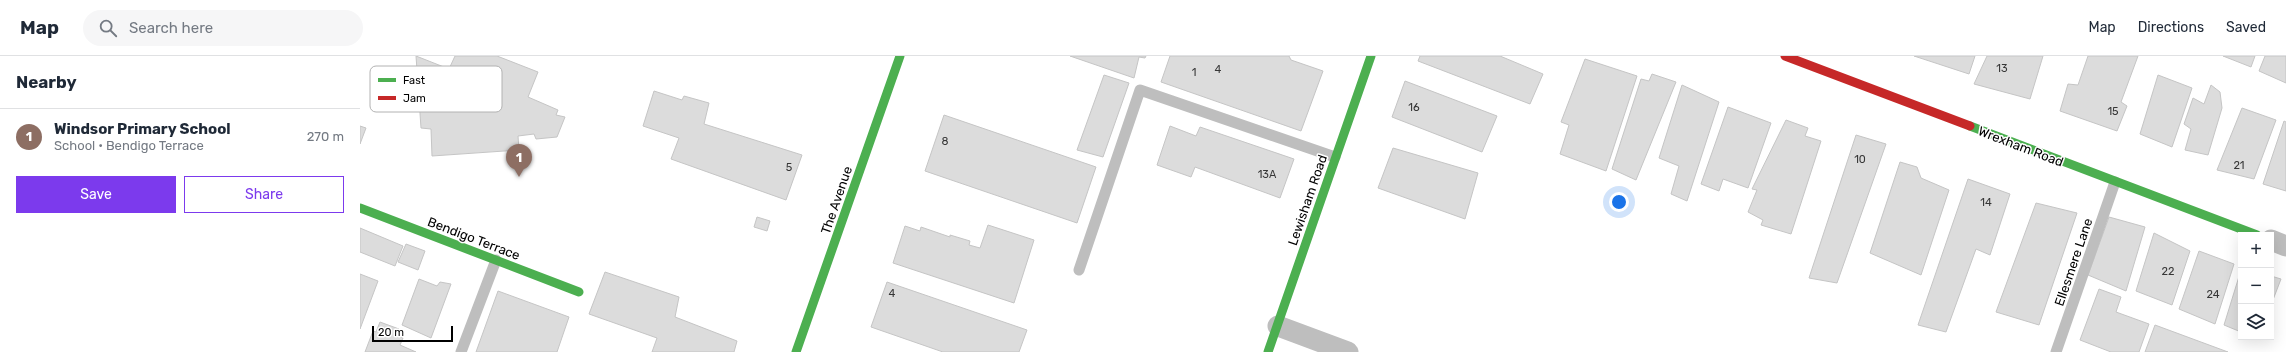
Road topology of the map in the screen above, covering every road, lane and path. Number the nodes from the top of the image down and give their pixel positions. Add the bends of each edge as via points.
1 (900, 56) edge
2 (1371, 56) edge
3 (1785, 56) edge
4 (1335, 157) junction
5 (2115, 182) junction
6 (360, 208) edge
7 (2249, 232) edge
8 (2274, 241) edge
9 (2286, 246) edge
10 (496, 260) junction
11 (1078, 270) dead end
12 (579, 292) dead end
13 (1278, 326) junction
14 (461, 352) edge
15 (796, 352) edge
16 (1268, 352) edge
17 (1348, 352) edge
18 (2056, 352) edge

1 - 15 street, The Avenue
2 - 4 street, Lewisham Road
3 - 5 street, Wrexham Road
4 - 11 lane via 1140,90
4 - 13 street, Lewisham Road
5 - 7 street, Wrexham Road
5 - 18 lane, Ellesmere Lane
6 - 10 street, Bendigo Terrace
8 - 9 street
10 - 12 street, Bendigo Terrace
10 - 14 lane
13 - 16 street, Lewisham Road
13 - 17 street

